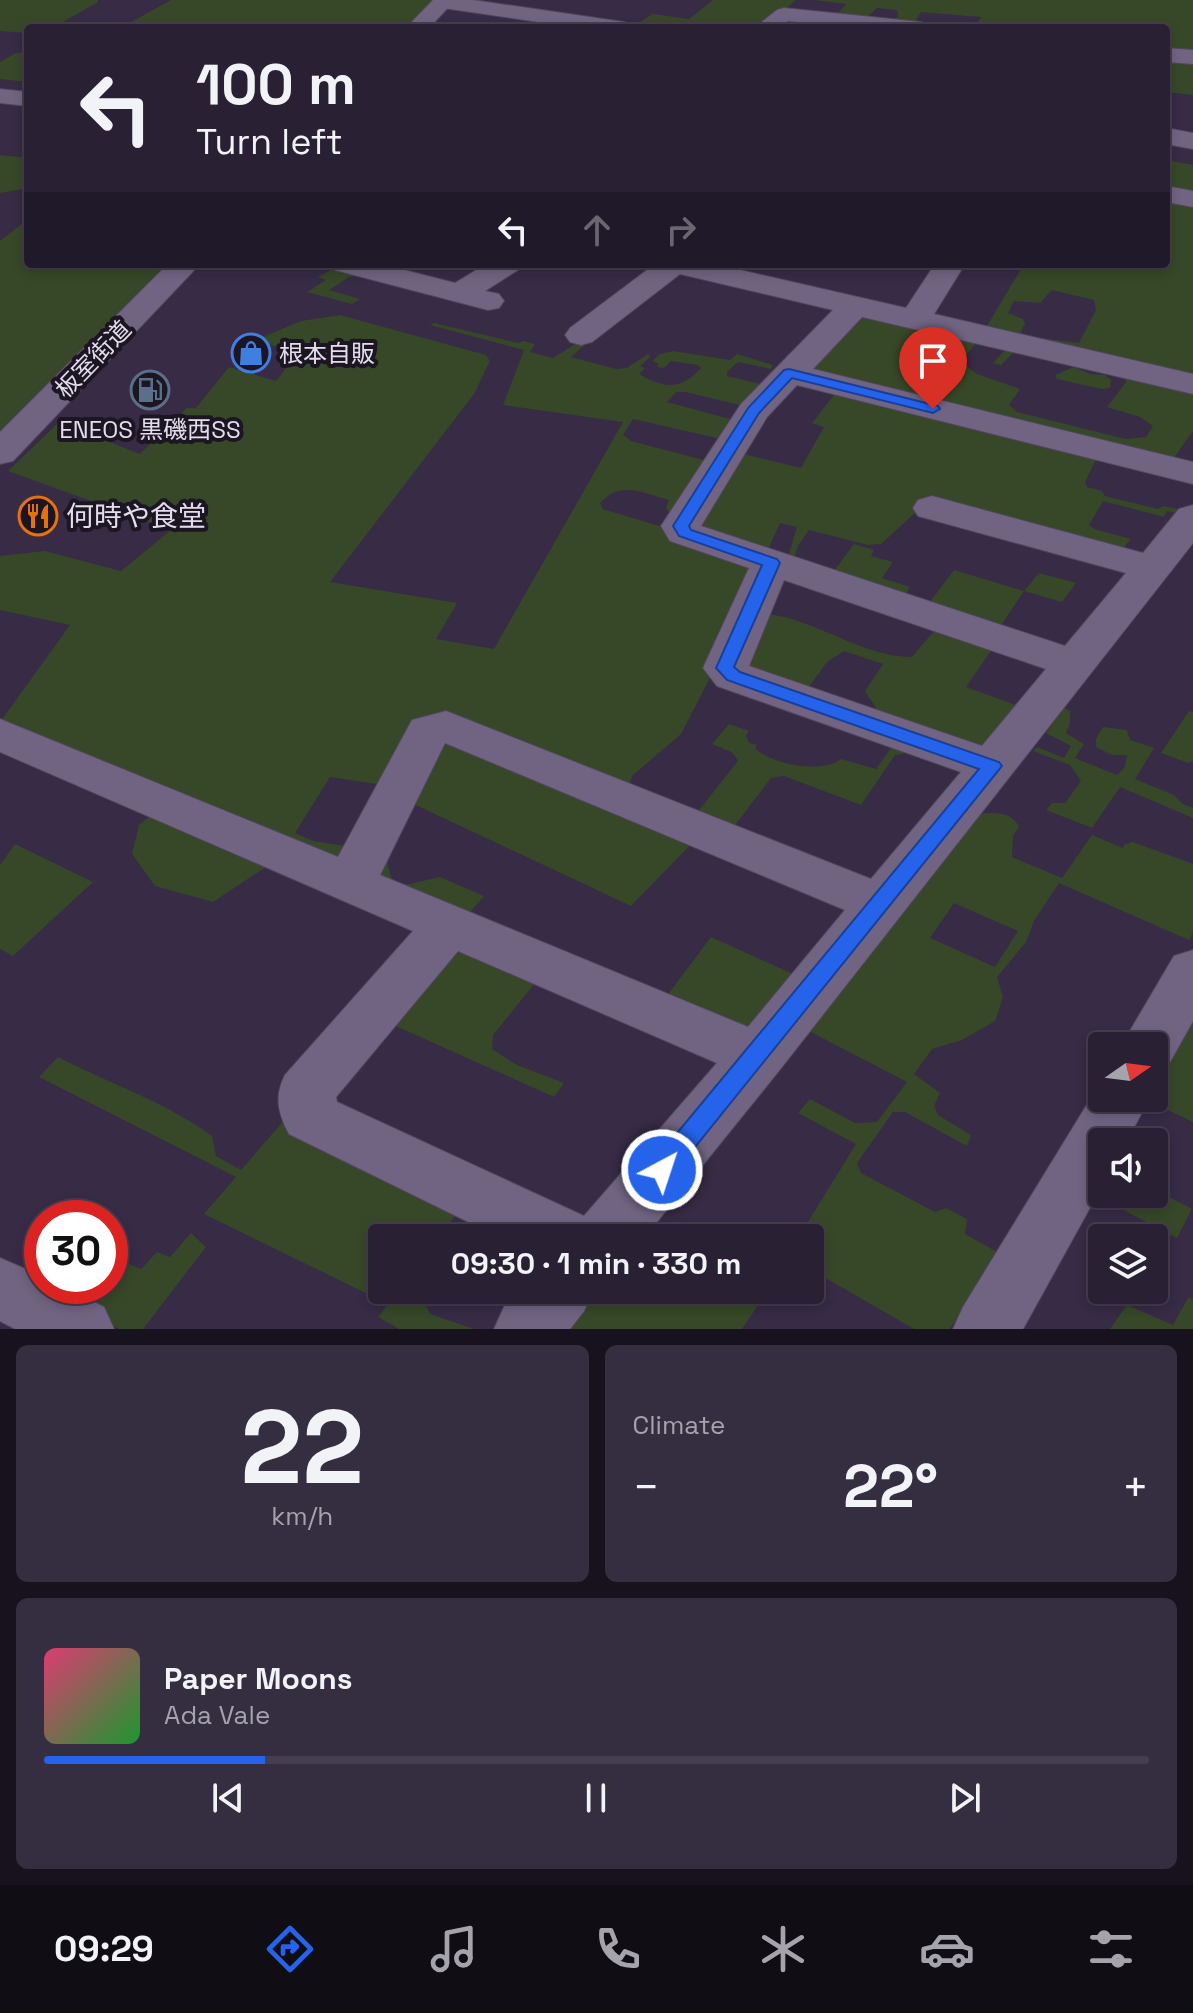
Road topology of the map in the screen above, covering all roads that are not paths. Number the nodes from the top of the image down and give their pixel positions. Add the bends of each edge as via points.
1 (444, 1) edge
2 (421, 24) edge
3 (597, 24) edge
4 (769, 24) edge
5 (884, 24) edge
6 (1170, 55) edge
7 (1193, 57) edge
8 (0, 96) edge
9 (24, 99) edge
10 (1170, 114) edge
11 (1193, 117) edge
12 (1170, 137) edge
13 (1193, 141) edge
14 (1170, 195) edge
15 (1193, 199) edge
16 (181, 268) edge
17 (362, 268) edge
18 (503, 268) edge
19 (670, 268) edge
20 (692, 268) edge
21 (944, 268) edge
22 (855, 306) junction
23 (914, 320) junction
24 (581, 335) dead end
25 (789, 373) junction
26 (1193, 384) edge
27 (0, 453) edge
28 (1193, 473) edge
29 (932, 508) dead end
30 (1193, 517) edge
31 (771, 563) junction
32 (1152, 568) junction
33 (1075, 664) junction
34 (0, 734) edge
35 (992, 766) junction
36 (351, 882) junction
37 (881, 904) junction
38 (450, 924) junction
39 (1193, 971) edge
40 (1158, 1032) edge
41 (758, 1056) junction
42 (1112, 1112) edge
43 (535, 1224) edge
44 (617, 1224) edge
45 (0, 1288) edge
46 (549, 1304) edge
47 (80, 1329) edge
48 (528, 1329) edge
49 (987, 1329) edge

1 - 2 street
1 - 3 street
4 - 5 street via 779,15 793,14
6 - 7 street
8 - 9 street
10 - 11 street
12 - 13 street
14 - 15 street
16 - 27 street, 板室街道
17 - 18 street via 475,297
19 - 24 street
20 - 22 street
21 - 23 street
22 - 23 street
22 - 25 street
23 - 26 street
25 - 28 street
25 - 31 street via 753,411 681,526 684,533
29 - 32 street
30 - 32 street
31 - 33 street
31 - 35 street via 725,668 733,676
32 - 33 street
33 - 35 street
34 - 36 street
35 - 37 street
36 - 37 street via 428,730 446,726
36 - 38 street
37 - 41 street
38 - 41 street
38 - 43 street via 306,1092 310,1117
39 - 40 street
41 - 44 street
42 - 49 street
45 - 47 street
46 - 48 street

